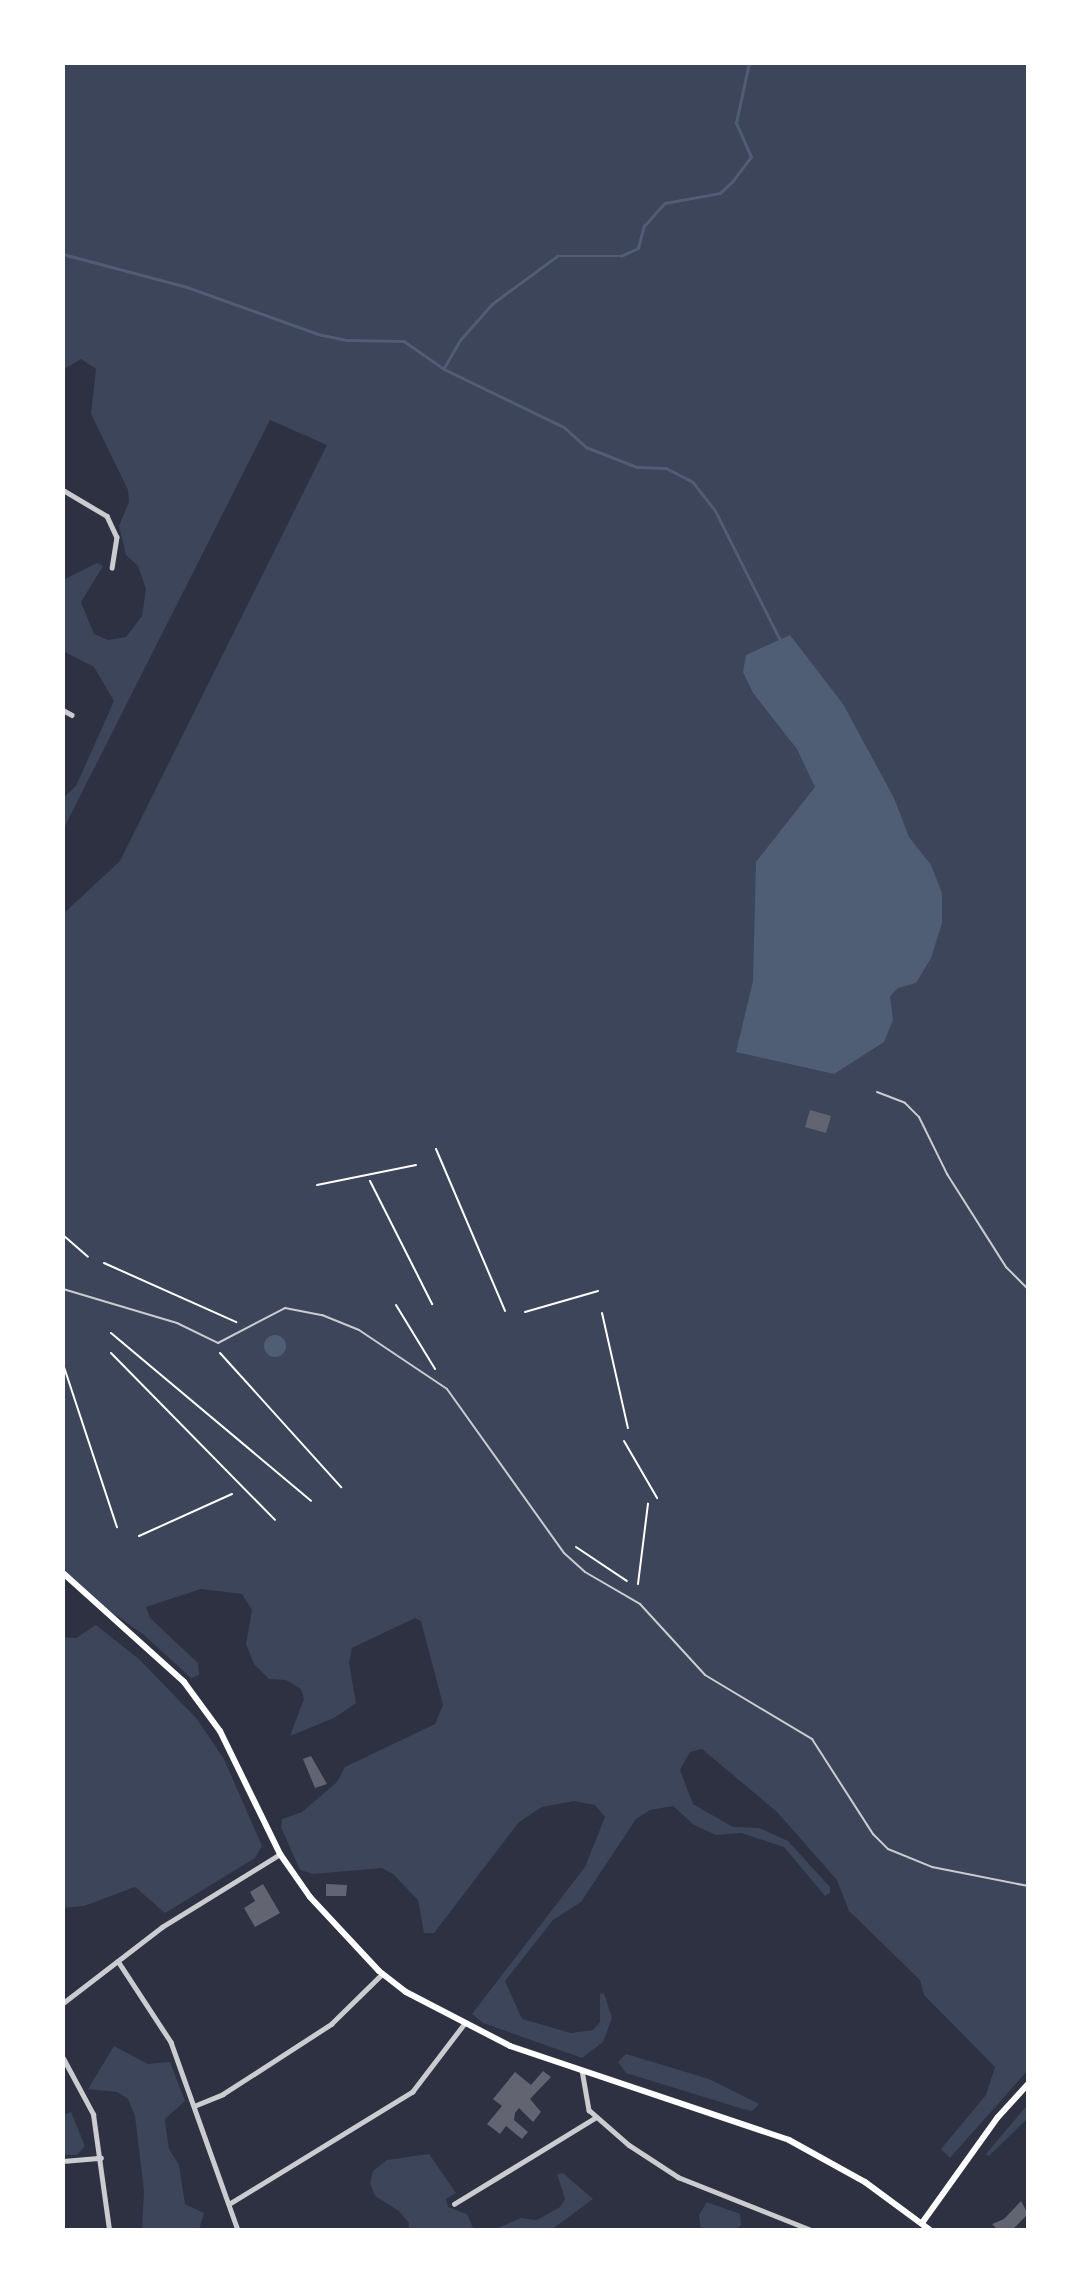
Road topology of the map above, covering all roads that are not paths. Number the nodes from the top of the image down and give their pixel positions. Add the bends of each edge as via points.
1 (63, 490) edge
2 (112, 568) dead end
3 (63, 710) edge
4 (72, 715) dead end
5 (877, 1092) dead end
6 (63, 1289) edge
7 (1028, 1289) edge
8 (63, 1573) edge
9 (281, 1854) junction
10 (1028, 1886) edge
11 (118, 1961) junction
12 (382, 1974) junction
13 (63, 2003) edge
14 (464, 2024) junction
15 (63, 2058) edge
16 (582, 2069) junction
17 (1028, 2084) edge
18 (194, 2106) junction
19 (595, 2118) junction
20 (102, 2158) junction
21 (63, 2161) edge
22 (229, 2204) junction
23 (454, 2204) dead end
24 (922, 2223) junction
25 (109, 2230) edge
26 (238, 2230) edge
27 (811, 2230) edge
28 (917, 2230) edge
29 (930, 2230) edge

1 - 2 street via 107,516 117,537
3 - 4 street
5 - 7 lane via 905,1103 919,1117 947,1174 1006,1267
6 - 10 lane via 177,1323 218,1343 285,1308 322,1315 359,1330 447,1389 564,1553 585,1572 640,1604 705,1675 812,1739 880,1842 932,1867
8 - 9 main road via 153,1652 201,1704 234,1756
9 - 11 street via 162,1927
9 - 12 main road via 310,1897
11 - 13 street
11 - 18 street via 171,2042
12 - 14 main road via 429,2007
12 - 18 street via 331,2024 223,2094
14 - 16 main road via 510,2046
14 - 22 street via 412,2092
15 - 20 street via 89,2102
16 - 19 street via 585,2104
16 - 24 main road via 789,2140 865,2182
17 - 24 main road via 998,2116
18 - 22 street
19 - 23 street
19 - 27 street via 678,2177
20 - 21 street
20 - 25 street
22 - 26 street
24 - 28 street
24 - 29 main road

